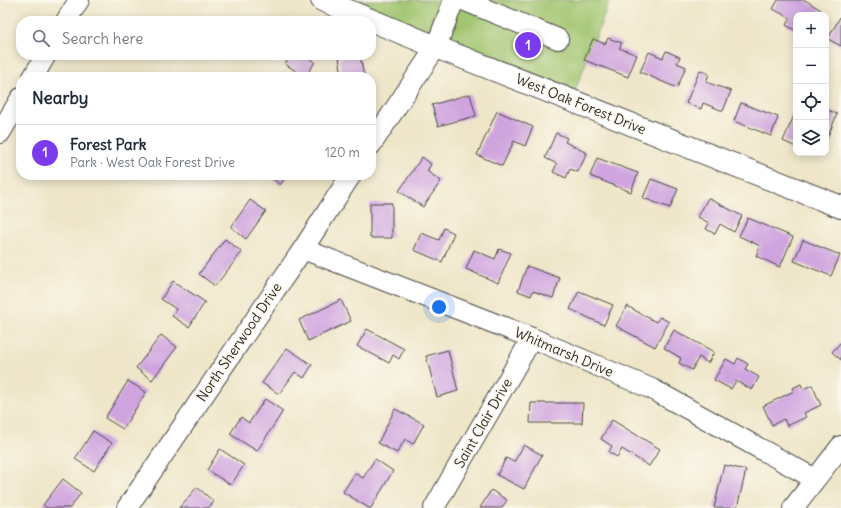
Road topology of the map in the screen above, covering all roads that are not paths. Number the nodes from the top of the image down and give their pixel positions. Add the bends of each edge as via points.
1 (79, 0) edge
2 (322, 0) edge
3 (454, 0) edge
4 (463, 0) edge
5 (69, 16) edge
6 (361, 16) edge
7 (376, 22) edge
8 (558, 39) dead end
9 (436, 47) junction
10 (43, 60) edge
11 (36, 72) edge
12 (16, 106) edge
13 (0, 133) edge
14 (376, 137) edge
15 (348, 180) edge
16 (841, 207) edge
17 (303, 249) junction
18 (532, 338) junction
19 (841, 446) edge
20 (815, 479) junction
21 (127, 508) edge
22 (434, 508) edge
23 (793, 508) edge

1 - 5 street
2 - 6 main road, West Oak Forest Drive
3 - 9 street
4 - 8 street
7 - 9 main road, West Oak Forest Drive
9 - 14 street
9 - 16 main road, West Oak Forest Drive
10 - 11 street
12 - 13 street
15 - 17 street, North Sherwood Drive
17 - 18 street, Whitmarsh Drive
17 - 21 street, North Sherwood Drive
18 - 20 street, Whitmarsh Drive via 652,389
18 - 22 street, Saint Clair Drive
19 - 20 street
20 - 23 street

